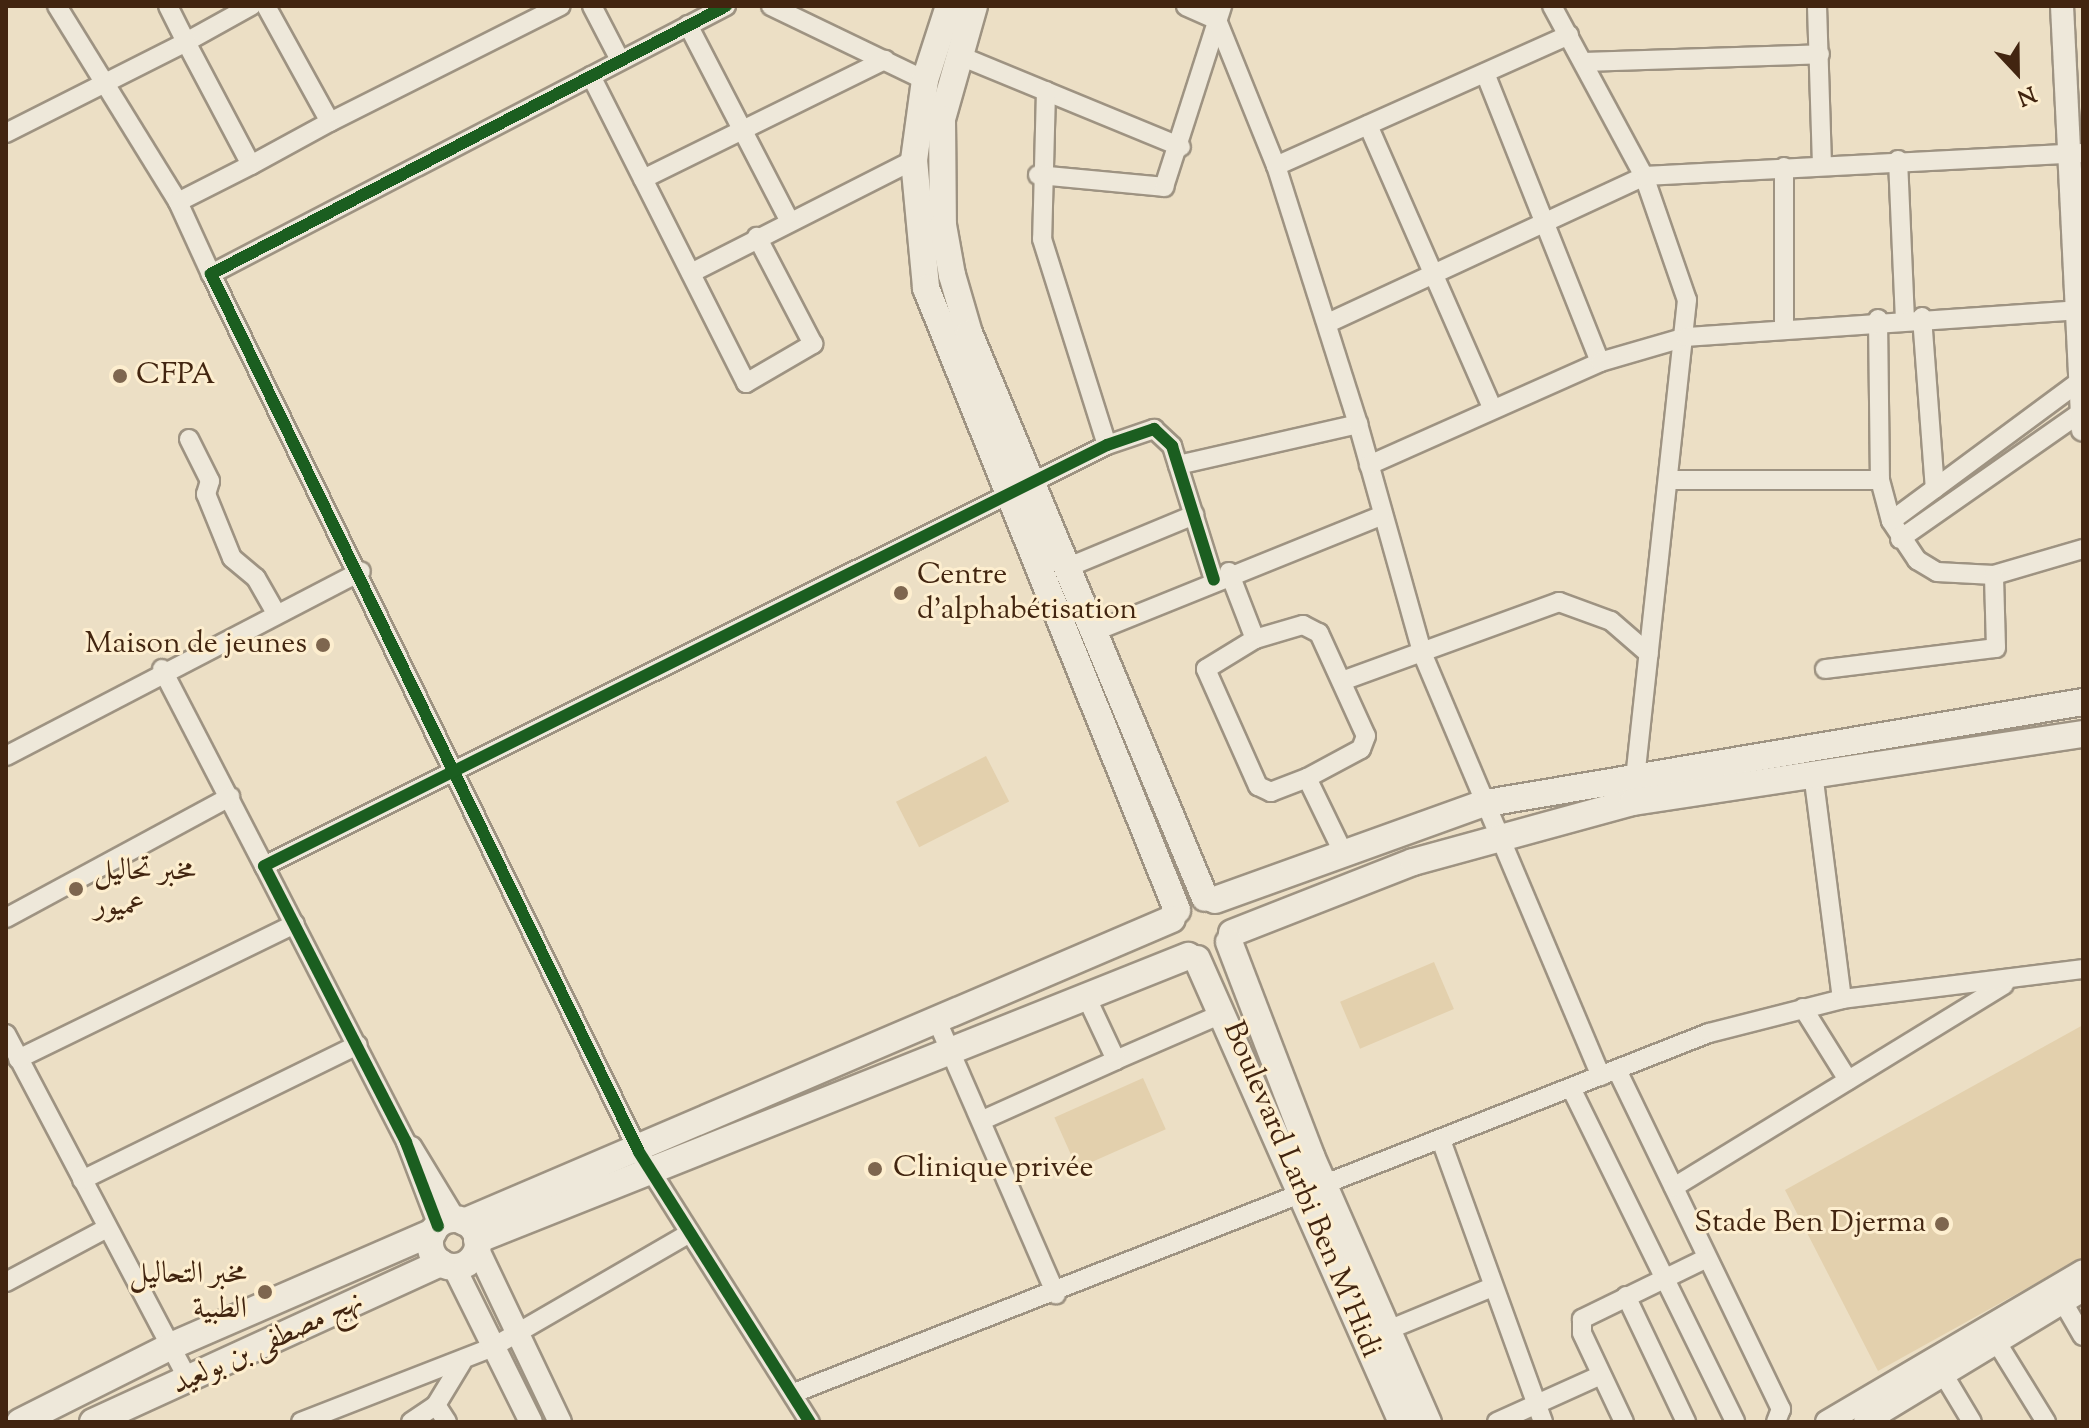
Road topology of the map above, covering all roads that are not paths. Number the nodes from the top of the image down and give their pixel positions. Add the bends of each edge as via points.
1 (57, 6) edge
2 (168, 6) edge
3 (251, 6) edge
4 (266, 6) edge
5 (592, 6) edge
6 (726, 6) edge
7 (771, 6) edge
8 (949, 6) edge
9 (974, 6) edge
10 (1186, 6) edge
11 (1552, 6) edge
12 (1817, 6) edge
13 (2062, 6) edge
14 (555, 7) edge
15 (1220, 13) edge
16 (688, 25) junction
17 (1569, 35) junction
18 (186, 42) junction
19 (1820, 54) junction
20 (958, 55) junction
21 (620, 60) junction
22 (885, 60) junction
23 (1585, 62) junction
24 (1485, 73) junction
25 (591, 76) junction
26 (925, 80) junction
27 (107, 84) junction
28 (1046, 91) junction
29 (330, 122) junction
30 (1368, 125) junction
31 (743, 130) junction
32 (6, 133) edge
33 (1181, 147) junction
34 (2078, 154) edge
35 (914, 160) junction
36 (1898, 160) junction
37 (251, 165) junction
38 (1822, 165) junction
39 (1276, 166) junction
40 (1784, 167) junction
41 (1038, 175) junction
42 (1644, 176) junction
43 (643, 179) junction
44 (178, 202) junction
45 (789, 220) junction
46 (1547, 221) junction
47 (757, 237) junction
48 (691, 273) junction
49 (211, 274) junction
50 (1433, 274) junction
51 (2082, 310) edge
52 (1913, 318) junction
53 (1878, 319) junction
54 (1328, 323) junction
55 (1784, 326) junction
56 (1686, 337) junction
57 (1600, 362) junction
58 (2082, 380) edge
59 (1492, 408) junction
60 (2083, 417) edge
61 (1358, 424) junction
62 (189, 439) dead end
63 (1107, 445) junction
64 (1178, 465) junction
65 (1369, 465) junction
66 (1669, 480) junction
67 (1880, 480) junction
68 (1032, 483) junction
69 (1935, 489) junction
70 (1008, 497) junction
71 (1194, 515) junction
72 (1380, 516) junction
73 (1891, 521) junction
74 (1900, 539) junction
75 (2083, 549) edge
76 (1066, 568) junction
77 (361, 571) junction
78 (1994, 575) junction
79 (1222, 576) junction
80 (276, 613) junction
81 (1091, 633) junction
82 (1255, 639) junction
83 (1649, 654) junction
84 (1423, 655) junction
85 (162, 669) junction
86 (1825, 669) dead end
87 (1342, 681) junction
88 (2083, 702) edge
89 (2083, 734) edge
90 (6, 756) edge
91 (1636, 772) junction
92 (1813, 773) junction
93 (449, 774) junction
94 (1307, 778) junction
95 (230, 797) junction
96 (1633, 802) junction
97 (1481, 804) junction
98 (1494, 836) junction
99 (1343, 852) junction
100 (264, 866) junction
101 (1210, 899) junction
102 (1174, 914) junction
103 (6, 918) edge
104 (295, 924) junction
105 (1231, 938) junction
106 (1192, 958) junction
107 (2083, 969) edge
108 (2010, 981) junction
109 (1085, 994) junction
110 (1842, 999) junction
111 (1803, 1008) junction
112 (1224, 1013) junction
113 (938, 1023) junction
114 (6, 1034) edge
115 (358, 1045) junction
116 (951, 1051) junction
117 (18, 1059) junction
118 (1116, 1060) junction
119 (1609, 1073) junction
120 (1848, 1080) junction
121 (1571, 1088) junction
122 (985, 1119) junction
123 (1441, 1140) junction
124 (645, 1164) junction
125 (82, 1180) junction
126 (1674, 1187) junction
127 (1314, 1192) junction
128 (107, 1228) junction
129 (458, 1231) junction
130 (686, 1235) junction
131 (1707, 1258) junction
132 (447, 1265) junction
133 (2083, 1271) edge
134 (1665, 1278) junction
135 (6, 1282) edge
136 (1490, 1288) junction
137 (2083, 1290) edge
138 (1056, 1294) junction
139 (1626, 1296) junction
140 (2063, 1302) junction
141 (1388, 1330) junction
142 (517, 1335) junction
143 (1993, 1336) junction
144 (2083, 1336) edge
145 (171, 1346) junction
146 (493, 1347) junction
147 (462, 1362) junction
148 (1601, 1375) junction
149 (1945, 1377) junction
150 (189, 1381) junction
151 (794, 1393) junction
152 (436, 1405) junction
153 (1540, 1413) edge
154 (1831, 1421) edge
155 (20, 1422) edge
156 (93, 1422) edge
157 (301, 1422) edge
158 (411, 1422) edge
159 (447, 1422) edge
160 (531, 1422) edge
161 (560, 1422) edge
162 (810, 1422) edge
163 (1402, 1422) edge
164 (1428, 1422) edge
165 (1497, 1422) edge
166 (1624, 1422) edge
167 (1686, 1422) edge
168 (1735, 1422) edge
169 (1776, 1422) edge
170 (1865, 1422) edge
171 (1972, 1422) edge
172 (2046, 1422) edge

1 - 27 street
2 - 18 street
3 - 18 street
4 - 29 street
5 - 21 street
6 - 16 street
7 - 22 street
8 - 26 main road
9 - 20 main road
10 - 15 street
11 - 17 street
12 - 19 street
13 - 34 street
14 - 29 street
15 - 33 street
15 - 39 street
16 - 21 street
16 - 31 street
17 - 23 street
17 - 24 street
18 - 27 street
18 - 37 street
19 - 23 street
19 - 38 street
20 - 28 street
20 - 68 main road via 942,119 943,225 969,333
21 - 25 street
22 - 26 street
22 - 31 street
23 - 42 street
24 - 30 street
24 - 46 street
25 - 43 street
25 - 49 street
26 - 35 main road
27 - 32 street
27 - 44 street
28 - 33 street
28 - 41 street
29 - 37 street
30 - 39 street
30 - 50 street
31 - 43 street
31 - 45 street
33 - 41 street via 1160,189
34 - 36 street
34 - 51 street
35 - 45 street
35 - 70 main road via 926,288
36 - 38 street
36 - 52 street
37 - 44 street
38 - 40 street
39 - 54 street
40 - 42 street
40 - 55 street
41 - 63 street via 1049,271
42 - 46 street
42 - 56 street via 1675,253
43 - 48 street
44 - 49 street
45 - 47 street
46 - 50 street
46 - 57 street
47 - 48 street
47 - 48 street via 813,344 746,383
49 - 77 street
50 - 54 street
50 - 59 street
51 - 52 street
51 - 58 street
52 - 53 street
52 - 69 street
53 - 55 street
53 - 67 street
54 - 61 street
55 - 56 street
56 - 57 street
56 - 66 street
57 - 59 street
58 - 60 street
58 - 69 street
59 - 65 street
60 - 74 street
61 - 64 street
61 - 65 street
62 - 80 street via 210,481 206,494 232,558 256,578
63 - 64 street via 1154,429 1165,434
63 - 68 street
64 - 71 street
65 - 72 street
66 - 67 street
66 - 83 street
67 - 73 street
68 - 70 street
68 - 76 main road
69 - 73 street
70 - 93 street
70 - 102 main road
71 - 76 street
71 - 79 street
72 - 79 street
72 - 84 street
73 - 74 street
74 - 78 street via 1937,572
75 - 78 street
76 - 81 main road
77 - 80 street
77 - 93 street
78 - 86 street via 1996,648
79 - 81 street
79 - 82 street
80 - 85 street
81 - 101 main road
82 - 87 street via 1311,626
82 - 94 street via 1212,660 1207,673 1258,786 1271,792
83 - 84 street via 1611,621 1559,602 1529,608
83 - 91 street
84 - 87 street
84 - 97 street
85 - 90 street
85 - 95 street
87 - 94 street via 1365,745
88 - 91 main road
89 - 92 main road
91 - 96 street
91 - 97 main road
92 - 96 main road
92 - 110 street
93 - 100 street
93 - 124 street
94 - 99 street
95 - 100 street
95 - 103 street
96 - 98 main road
97 - 98 street
97 - 99 main road
98 - 105 main road
98 - 119 street
99 - 101 main road
100 - 104 street
101 - 102 main road
101 - 105 main road via 1229,914
102 - 106 main road via 1171,936
102 - 113 main road
104 - 115 street
104 - 117 street
105 - 106 main road via 1216,956
105 - 127 main road
106 - 109 main road
106 - 112 main road, Boulevard Larbi Ben M'Hidi
107 - 108 street
108 - 110 street
108 - 120 street
109 - 116 main road
109 - 118 street
110 - 111 street
111 - 119 street
111 - 120 street
112 - 118 street
112 - 127 main road, Boulevard Larbi Ben M'Hidi
113 - 116 street
113 - 124 main road
114 - 117 street
115 - 125 street
115 - 129 street
116 - 122 street
116 - 124 main road
117 - 125 street
118 - 122 street
119 - 121 street
119 - 126 street
120 - 126 street
121 - 123 street
121 - 134 street
122 - 138 street
123 - 127 street
123 - 136 street
124 - 129 main road
124 - 130 street
125 - 128 street
126 - 131 street
127 - 138 street
127 - 141 main road
127 - 163 main road, Boulevard Larbi Ben M'Hidi
128 - 135 street
128 - 145 street
129 - 132 main road, نهج مصطفى بن بولعيد
129 - 132 main road via 432,1253
129 - 142 street
129 - 145 main road
130 - 142 street
130 - 151 street
131 - 134 street
131 - 169 street via 1781,1409
132 - 146 street
132 - 150 main road, نهج مصطفى بن بولعيد
133 - 143 street
134 - 139 street
134 - 168 street
136 - 141 street
136 - 153 street
137 - 140 street
138 - 151 street
139 - 148 street via 1582,1319
139 - 167 street
140 - 143 street
140 - 144 street
141 - 164 main road
142 - 146 street
142 - 161 street
143 - 149 street
143 - 154 street
143 - 172 street
145 - 150 street
145 - 155 main road
146 - 147 street
146 - 160 street
147 - 152 street
147 - 157 street
148 - 153 street
148 - 166 street
149 - 170 street
149 - 171 street
150 - 156 main road, نهج مصطفى بن بولعيد
151 - 162 street
152 - 158 street
152 - 159 street
153 - 165 street

